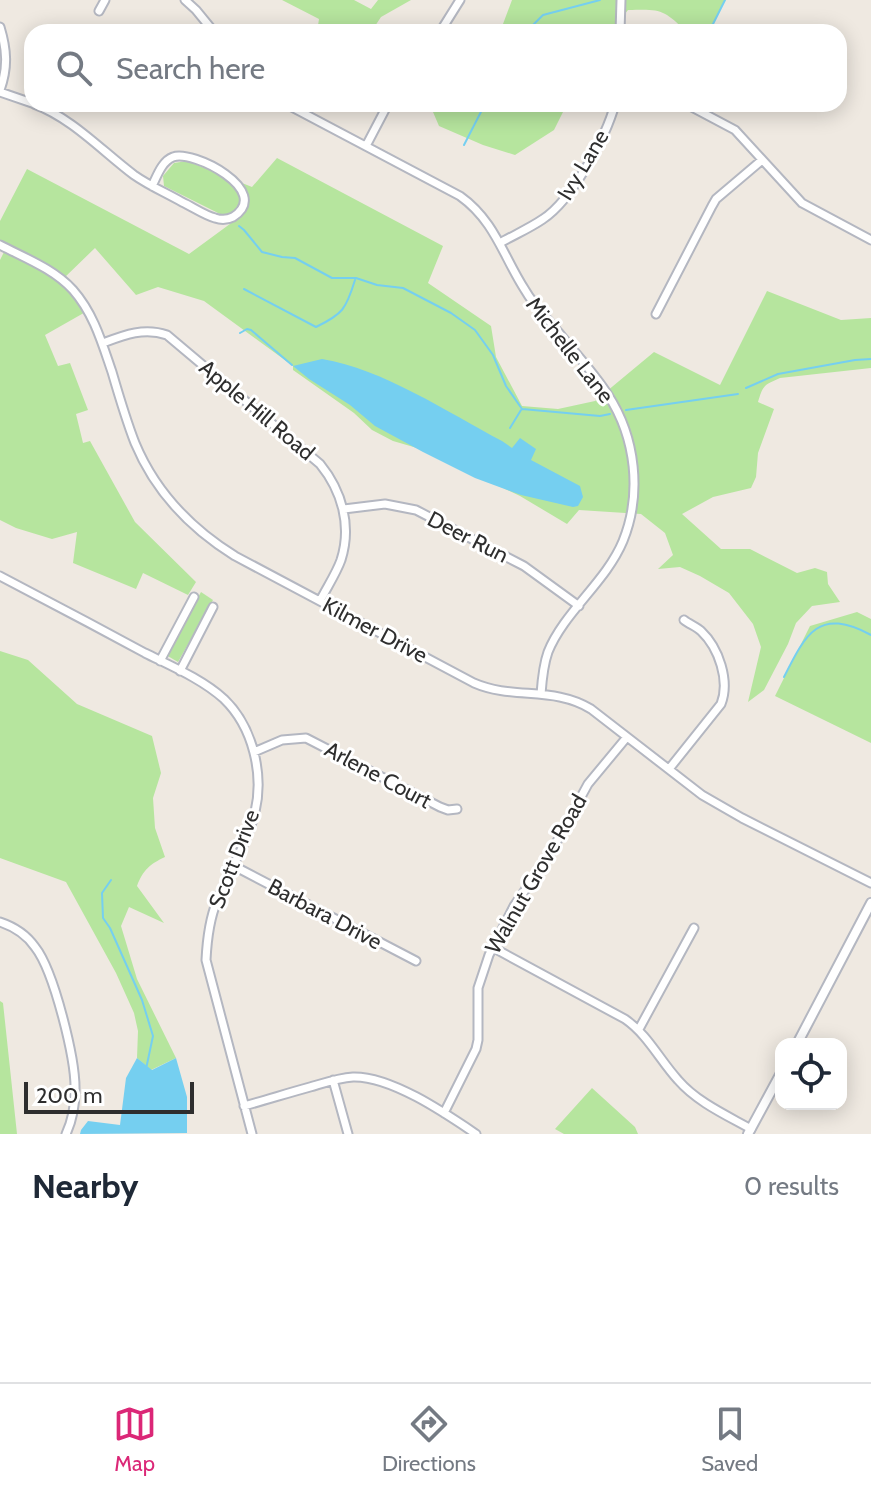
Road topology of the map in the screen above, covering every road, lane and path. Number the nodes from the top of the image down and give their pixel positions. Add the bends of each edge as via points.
1 (105, 0) edge
2 (185, 0) edge
3 (460, 0) edge
4 (621, 0) edge
5 (99, 11) dead end
6 (207, 24) edge
7 (445, 24) edge
8 (620, 24) edge
9 (0, 27) edge
10 (0, 91) edge
11 (24, 100) edge
12 (51, 112) edge
13 (301, 112) edge
14 (384, 112) edge
15 (612, 112) edge
16 (701, 112) edge
17 (366, 146) junction
18 (762, 160) junction
19 (152, 186) junction
20 (871, 240) edge
21 (500, 243) junction
22 (0, 245) edge
23 (656, 314) dead end
24 (103, 343) junction
25 (344, 509) junction
26 (0, 576) edge
27 (194, 597) dead end
28 (320, 601) junction
29 (579, 606) junction
30 (213, 607) dead end
31 (684, 620) dead end
32 (160, 661) junction
33 (180, 671) junction
34 (541, 694) junction
35 (627, 737) junction
36 (254, 752) junction
37 (669, 769) junction
38 (457, 809) dead end
39 (234, 866) junction
40 (871, 883) edge
41 (871, 903) edge
42 (0, 922) edge
43 (694, 928) dead end
44 (492, 947) junction
45 (416, 961) dead end
46 (639, 1029) junction
47 (800, 1038) edge
48 (333, 1080) junction
49 (775, 1084) edge
50 (244, 1106) junction
51 (444, 1113) junction
52 (750, 1131) edge
53 (66, 1134) edge
54 (252, 1134) edge
55 (348, 1134) edge
56 (476, 1134) edge

1 - 5 street
2 - 6 street
3 - 7 street
4 - 8 street
9 - 10 street via 7,59
10 - 11 street
12 - 19 street
13 - 17 street, Michelle Lane
14 - 17 street
15 - 21 street, Ivy Lane via 569,195 544,218
16 - 18 street via 735,130
17 - 21 street, Michelle Lane via 460,196
18 - 20 street via 802,203
18 - 23 street via 716,199
19 - 19 street via 216,219 234,216 244,198 232,179 187,155 167,160
21 - 29 street, Michelle Lane via 526,293 608,394 632,453 628,525 611,564
22 - 24 street, Kilmer Drive via 63,280 86,307
24 - 25 street, Apple Hill Road via 143,331 173,340 320,464
24 - 28 street, Kilmer Drive via 134,441 165,495 214,542
25 - 28 street, Apple Hill Road via 343,552
25 - 29 street, Deer Run via 385,504 416,510 524,566
26 - 32 street, Scott Drive
27 - 32 street
28 - 34 street, Kilmer Drive via 485,688
29 - 34 street, Michelle Lane via 549,649
30 - 33 street
31 - 37 street via 701,631 715,652 724,673 724,696
32 - 33 street, Scott Drive
33 - 36 street, Scott Drive via 230,706
34 - 35 street, Kilmer Drive via 576,700
35 - 37 street, Kilmer Drive
35 - 44 street, Walnut Grove Road via 588,784
36 - 38 street, Arlene Court via 282,740 306,738 440,807
36 - 39 street, Scott Drive via 255,810
37 - 40 street, Kilmer Drive via 742,818
39 - 45 street, Barbara Drive
39 - 50 street, Scott Drive via 212,915 206,960
41 - 47 street
42 - 53 street via 29,939 52,983 75,1078
43 - 46 street
44 - 46 street
44 - 51 street, Walnut Grove Road via 478,988 476,1049
46 - 52 street via 687,1089
48 - 50 street
48 - 51 street via 376,1080
48 - 55 street
49 - 52 street
50 - 54 street, Scott Drive
51 - 56 street

